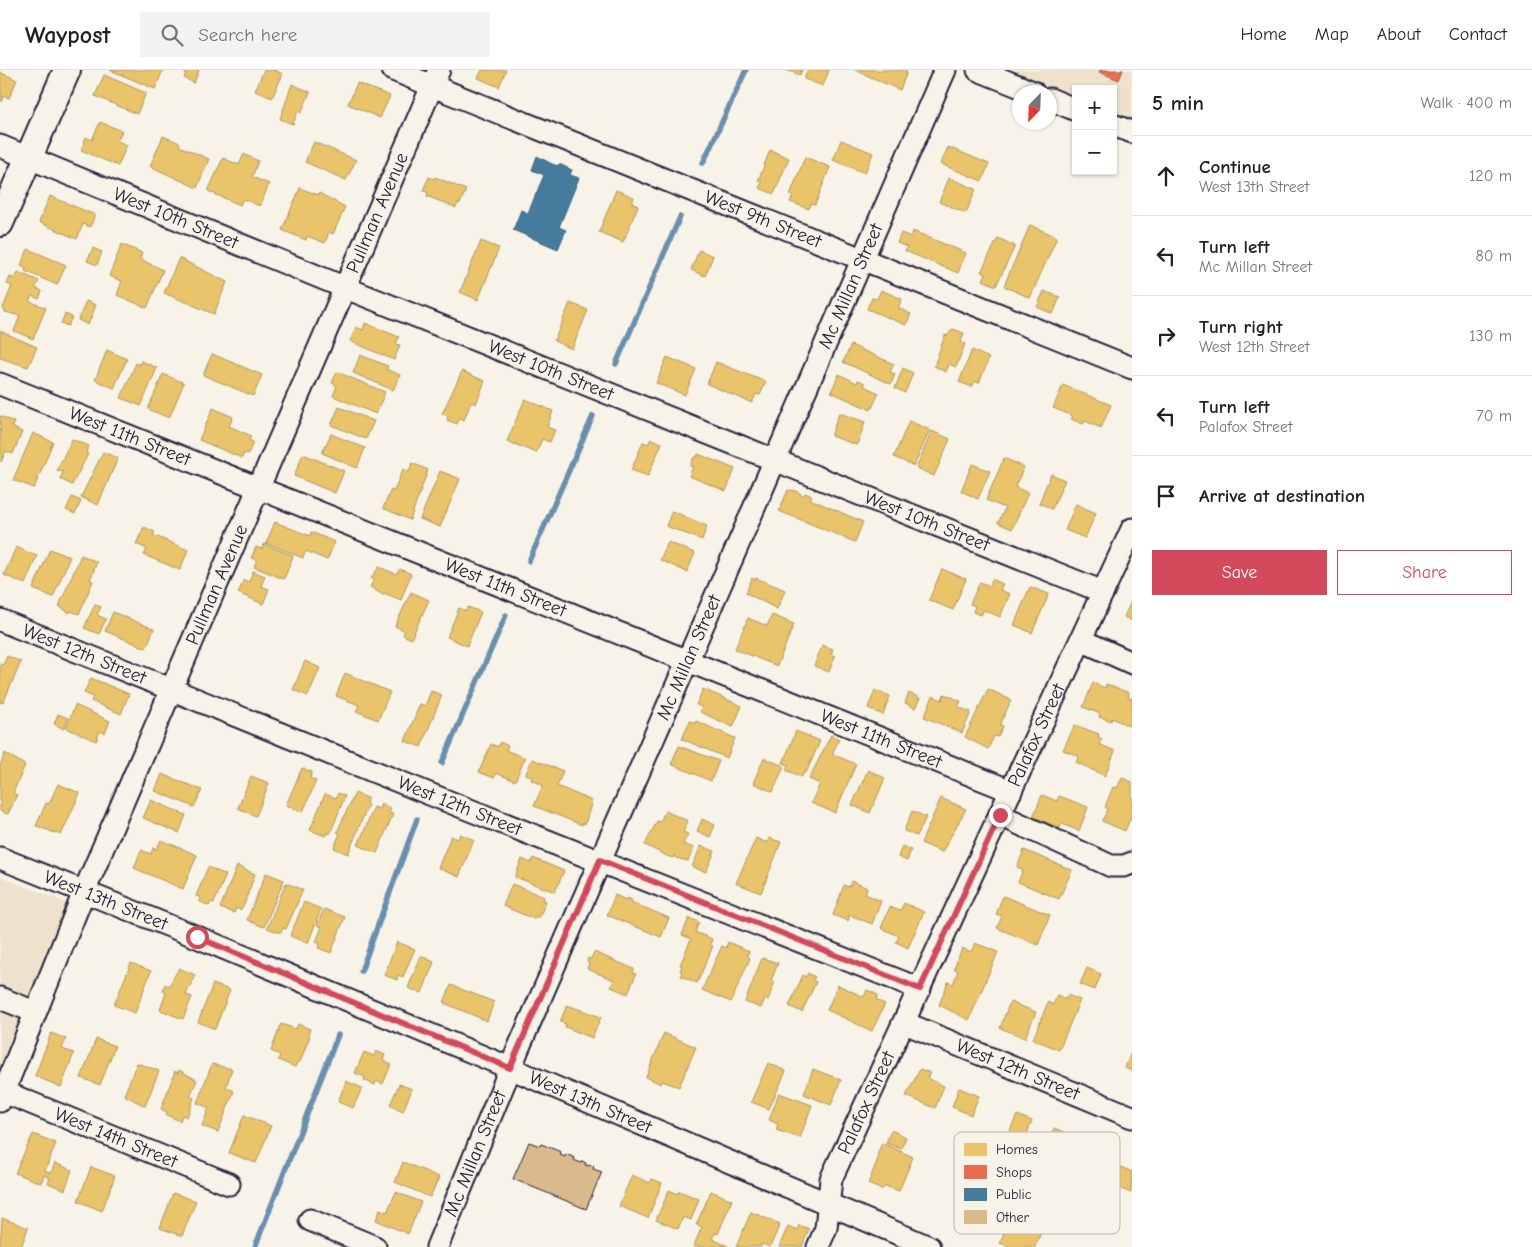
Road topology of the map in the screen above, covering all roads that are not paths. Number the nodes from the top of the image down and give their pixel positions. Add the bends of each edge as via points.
1 (67, 70) edge
2 (393, 70) edge
3 (945, 70) edge
4 (978, 70) edge
5 (436, 78) edge
6 (1016, 85) edge
7 (1057, 102) edge
8 (1072, 108) edge
9 (1117, 126) edge
10 (1132, 132) edge
11 (0, 146) edge
12 (28, 158) junction
13 (0, 223) edge
14 (862, 259) junction
15 (346, 288) junction
16 (1132, 368) edge
17 (0, 384) edge
18 (775, 459) junction
19 (259, 487) junction
20 (1132, 528) edge
21 (1103, 592) junction
22 (0, 620) edge
23 (1081, 640) junction
24 (688, 660) junction
25 (1132, 663) edge
26 (173, 688) junction
27 (1011, 791) junction
28 (1000, 815) junction
29 (0, 858) edge
30 (600, 860) junction
31 (1132, 863) edge
32 (84, 892) junction
33 (920, 989) junction
34 (0, 998) edge
35 (35, 1012) junction
36 (904, 1023) junction
37 (510, 1068) junction
38 (2, 1096) edge
39 (1132, 1117) edge
40 (229, 1184) dead end
41 (829, 1206) junction
42 (310, 1220) dead end
43 (375, 1247) edge
44 (437, 1247) edge
45 (818, 1247) edge
46 (929, 1247) edge

1 - 12 main road
2 - 5 street, West 9th Street
3 - 14 street, Mc Millan Street
4 - 6 street
5 - 14 street, West 9th Street
5 - 15 street, Pullman Avenue
7 - 8 street
9 - 10 street
11 - 12 street, West 10th Street
12 - 13 main road
12 - 15 street, West 10th Street
14 - 16 street, West 9th Street
14 - 18 street, Mc Millan Street
15 - 18 street, West 10th Street
15 - 19 street, Pullman Avenue
17 - 19 street, West 11th Street
18 - 21 street, West 10th Street
18 - 24 street, Mc Millan Street
19 - 24 street, West 11th Street
19 - 26 street, Pullman Avenue
20 - 21 street, Palafox Street
21 - 23 street, Palafox Street
22 - 26 street, West 12th Street
23 - 25 street
23 - 27 street, Palafox Street
24 - 27 street, West 11th Street
24 - 30 street, Mc Millan Street
26 - 30 street, West 12th Street via 426,793
26 - 32 street, Pullman Avenue
27 - 28 street, Palafox Street
28 - 31 street via 1111,866
28 - 33 street, Palafox Street
29 - 32 street, West 13th Street
30 - 33 street, West 12th Street
30 - 37 street, Mc Millan Street
32 - 35 street, Pullman Avenue
32 - 37 street, West 13th Street
33 - 36 street, Palafox Street
34 - 35 street
35 - 38 street, Pullman Avenue
36 - 39 street, West 12th Street
36 - 41 street, Palafox Street via 831,1179
37 - 41 street, West 13th Street
37 - 44 street, Mc Millan Street
38 - 40 street, West 14th Street
41 - 45 street, Palafox Street via 826,1228
41 - 46 street, West 13th Street
42 - 43 street

